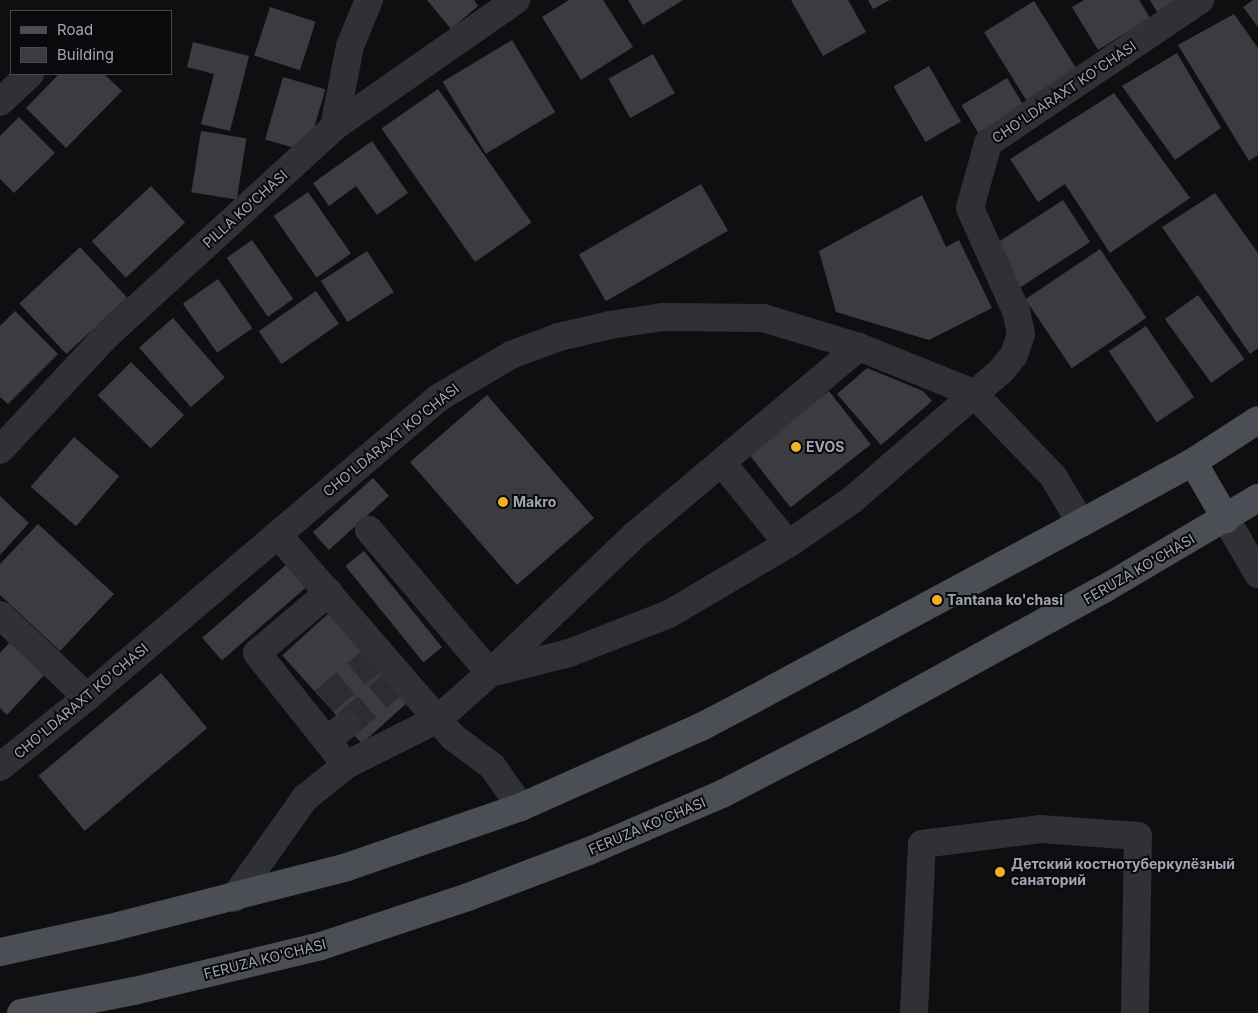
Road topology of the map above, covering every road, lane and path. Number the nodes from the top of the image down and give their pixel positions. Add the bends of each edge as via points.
1 (368, 0) edge
2 (516, 0) edge
3 (1200, 0) edge
4 (29, 75) edge
5 (0, 102) edge
6 (334, 127) junction
7 (859, 347) junction
8 (974, 393) junction
9 (1258, 420) edge
10 (0, 450) edge
11 (1193, 462) junction
12 (722, 463) junction
13 (1258, 498) edge
14 (1226, 519) junction
15 (1081, 523) junction
16 (369, 530) dead end
17 (278, 535) junction
18 (788, 544) junction
19 (1258, 574) edge
20 (329, 592) junction
21 (0, 615) edge
22 (490, 673) junction
23 (87, 697) junction
24 (438, 719) junction
25 (346, 765) junction
26 (0, 767) edge
27 (521, 807) junction
28 (234, 898) junction
29 (0, 952) edge
30 (21, 1013) edge
31 (914, 1013) edge
32 (1136, 1013) edge

1 - 6 street via 350,46
2 - 6 street, PILLA KO‘CHASI
3 - 8 street, CHO'LDARAXT KO'CHASI via 988,143 970,208 1016,311 1021,334 1014,355 1001,371
4 - 5 street
6 - 10 street, PILLA KO‘CHASI via 104,338
7 - 8 street, CHO'LDARAXT KO'CHASI
7 - 12 street
7 - 17 street, CHO'LDARAXT KO'CHASI via 763,318 712,315 662,316 559,337 511,356 438,398
8 - 15 street, CHO'LDARAXT KO'CHASI via 1053,476
8 - 18 street via 852,500
9 - 11 main road
11 - 14 main road
11 - 15 main road
12 - 18 street
12 - 22 street via 636,534
13 - 14 main road, FERUZA KO'CHASI
14 - 19 street
14 - 30 main road, FERUZA KO'CHASI via 852,727 722,794 590,851 468,897 321,946 134,991
15 - 27 main road via 701,727
16 - 22 street
17 - 20 street
17 - 23 street, CHO'LDARAXT KO'CHASI
18 - 22 street via 669,614 569,653
20 - 24 street via 377,657
20 - 25 street via 257,654 337,733
21 - 23 street
22 - 24 street
23 - 26 street, CHO'LDARAXT KO'CHASI
24 - 25 street
24 - 27 street via 453,737 492,766
25 - 28 street via 305,798
27 - 28 main road via 347,867
28 - 29 main road
31 - 32 street via 922,844 1040,829 1138,836

